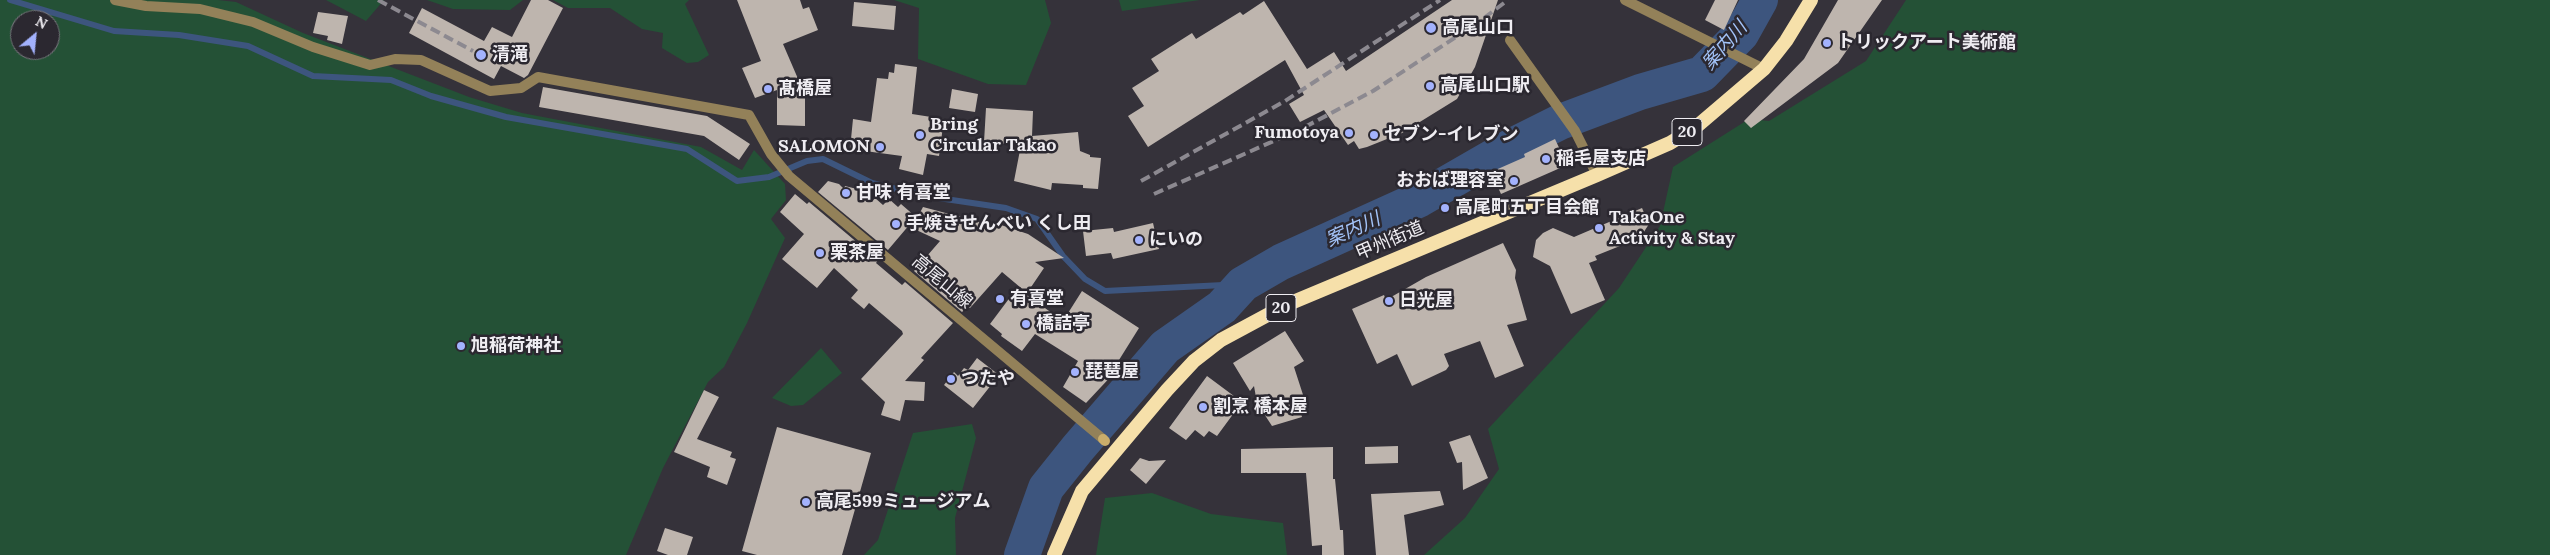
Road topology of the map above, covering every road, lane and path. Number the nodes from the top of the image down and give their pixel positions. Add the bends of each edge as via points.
1 (115, 0) edge
2 (1625, 0) edge
3 (1811, 0) edge
4 (1510, 40) dead end
5 (1764, 69) junction
6 (1597, 175) junction
7 (1116, 450) junction
8 (1054, 555) edge

1 - 7 street, 高尾山線 via 146,6 200,9 253,22 313,47 370,65 394,59 421,60 490,91 521,88 538,77 749,115 789,176
2 - 5 street
3 - 5 highway, 甲州街道 / 20
4 - 6 street via 1575,131
5 - 6 highway, 甲州街道 / 20 via 1696,127
6 - 7 highway, 甲州街道 / 20 via 1286,306 1221,340 1194,361
7 - 8 highway, 甲州街道 / 20 via 1082,491

